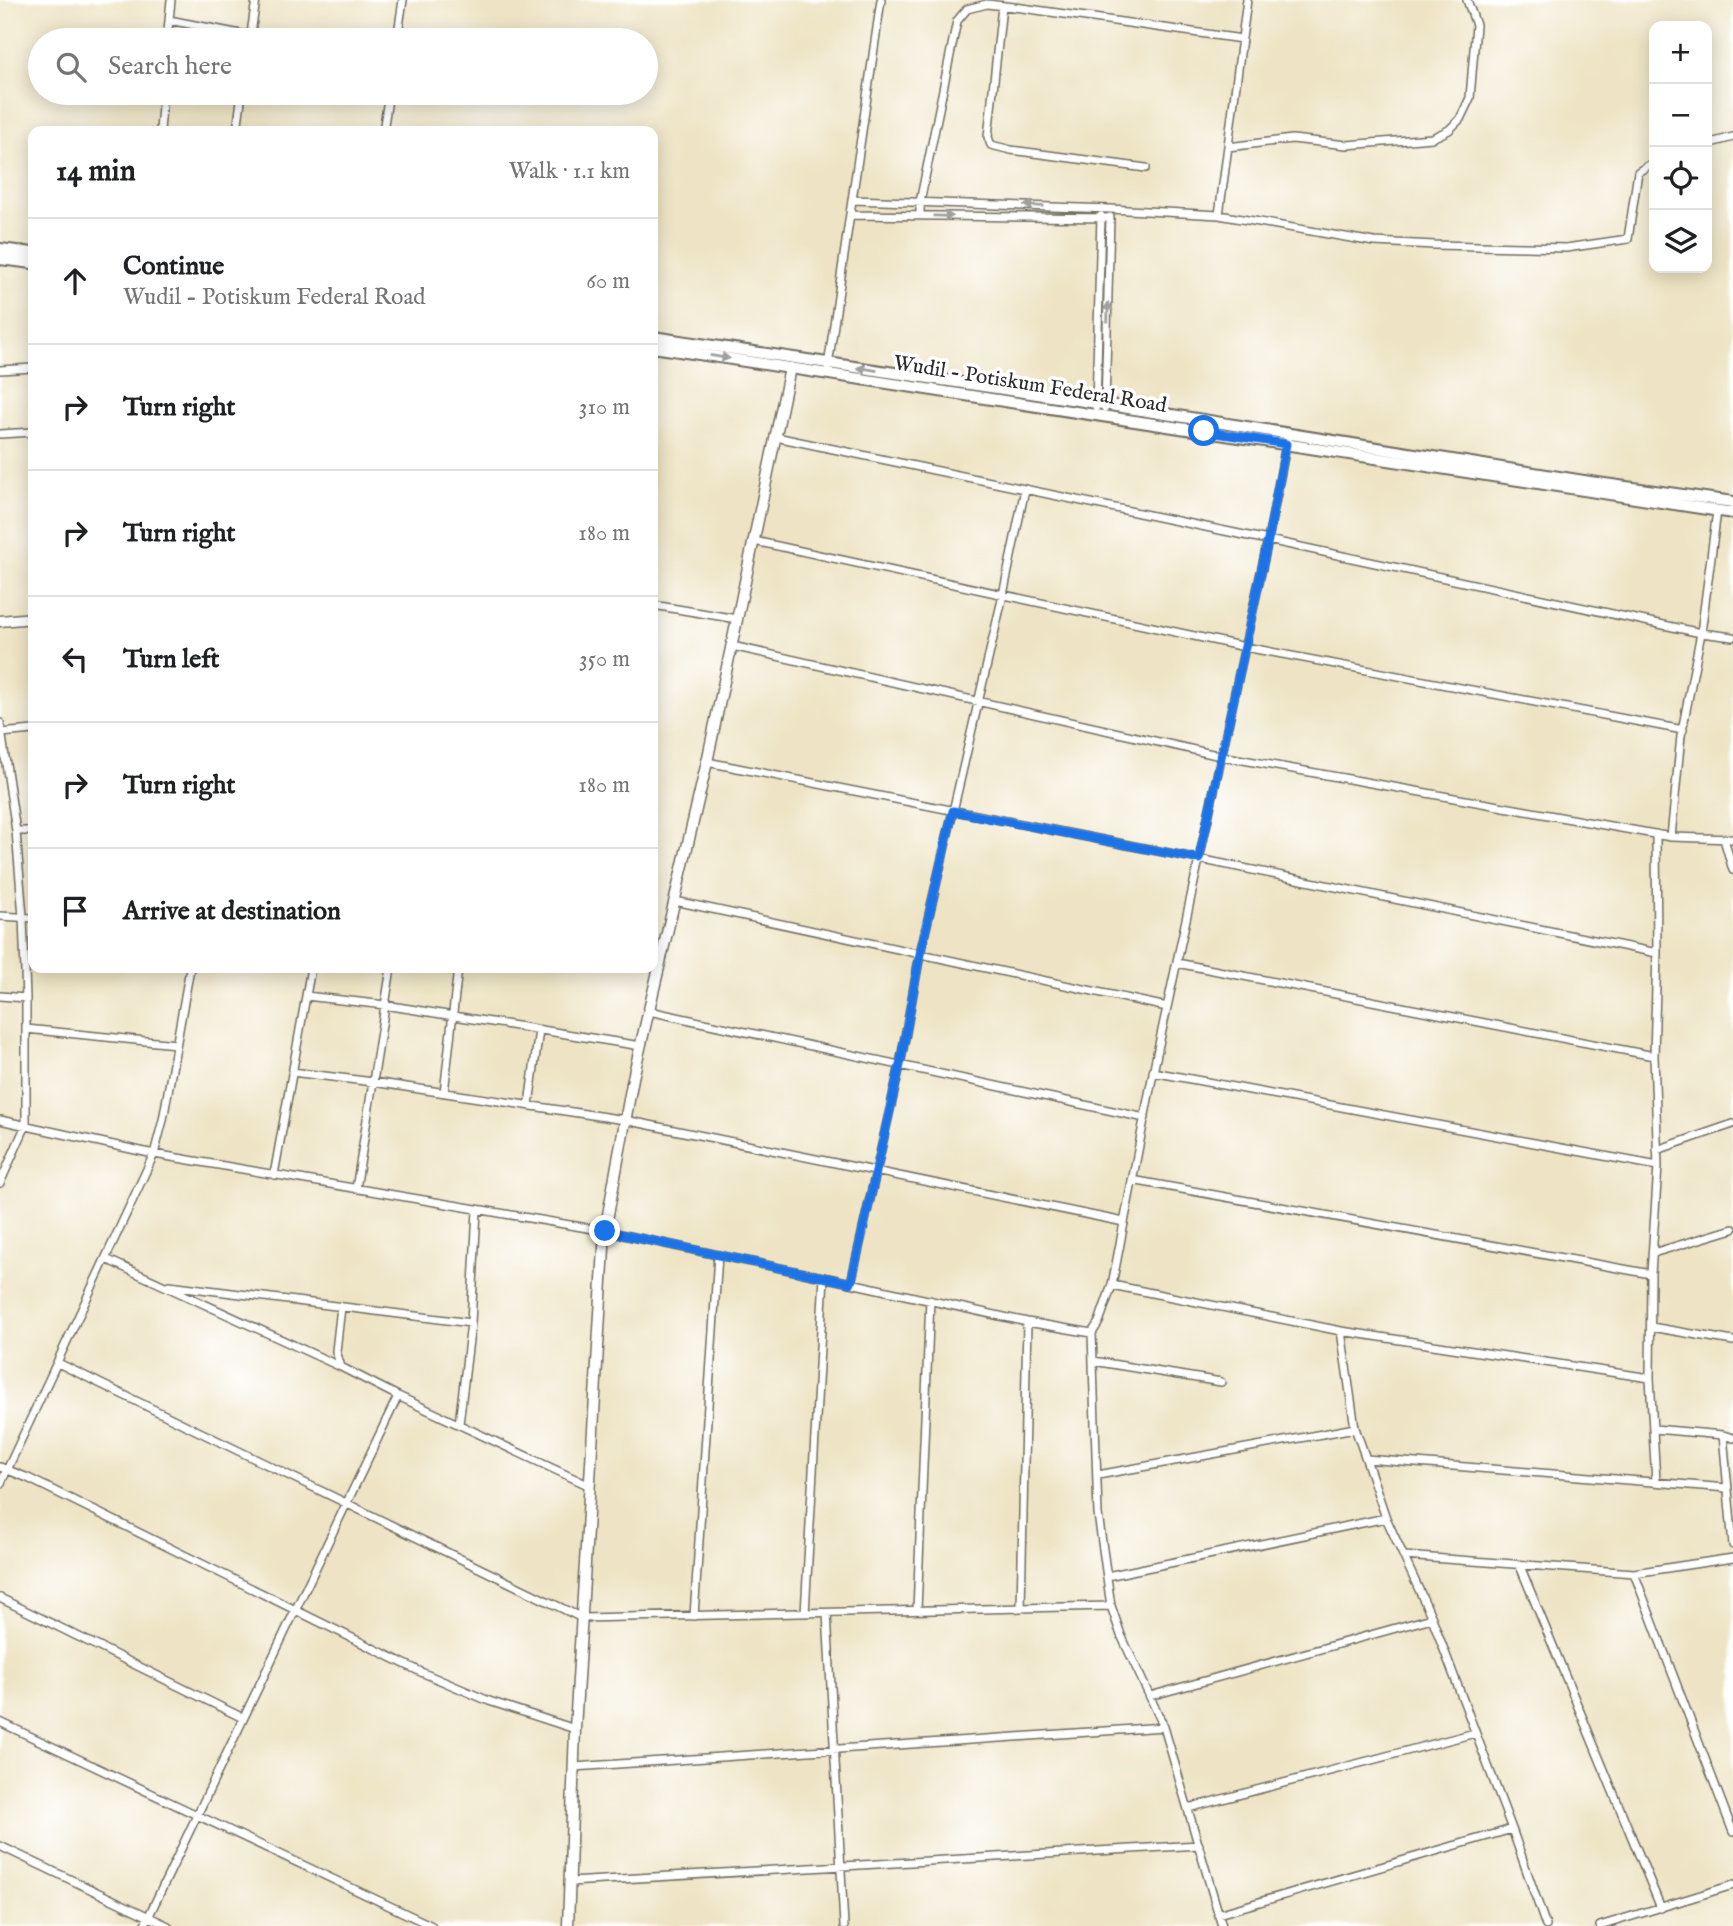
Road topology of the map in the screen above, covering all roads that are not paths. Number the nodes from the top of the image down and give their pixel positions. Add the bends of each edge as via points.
1 (171, 0) edge
2 (256, 0) edge
3 (403, 0) edge
4 (881, 0) edge
5 (1247, 0) edge
6 (1467, 0) edge
7 (1002, 6) junction
8 (169, 20) junction
9 (168, 28) edge
10 (205, 28) edge
11 (252, 28) edge
12 (399, 28) edge
13 (1242, 39) junction
14 (162, 105) edge
15 (240, 105) edge
16 (387, 105) edge
17 (160, 126) edge
18 (238, 126) edge
19 (384, 126) edge
20 (1733, 137) edge
21 (1712, 143) edge
22 (1228, 147) junction
23 (1649, 165) edge
24 (1146, 168) dead end
25 (853, 200) junction
26 (920, 202) junction
27 (1106, 209) junction
28 (851, 215) junction
29 (1220, 215) junction
30 (920, 216) junction
31 (1101, 218) junction
32 (1110, 218) junction
33 (0, 248) edge
34 (28, 252) edge
35 (0, 259) edge
36 (28, 262) edge
37 (658, 338) edge
38 (658, 348) edge
39 (28, 368) edge
40 (790, 368) junction
41 (827, 368) junction
42 (0, 370) edge
43 (1101, 409) junction
44 (28, 432) edge
45 (0, 434) edge
46 (776, 437) junction
47 (1287, 440) junction
48 (1025, 489) junction
49 (1733, 502) edge
50 (1703, 503) junction
51 (1717, 511) junction
52 (1733, 513) edge
53 (1268, 540) junction
54 (754, 541) junction
55 (1003, 595) junction
56 (658, 606) edge
57 (28, 618) edge
58 (737, 619) junction
59 (0, 621) edge
60 (1701, 633) junction
61 (1733, 637) edge
62 (732, 646) junction
63 (1245, 647) junction
64 (979, 701) junction
65 (0, 723) edge
66 (28, 730) edge
67 (1683, 730) junction
68 (1, 733) edge
69 (1222, 756) junction
70 (707, 762) junction
71 (12, 803) junction
72 (0, 804) edge
73 (953, 811) junction
74 (16, 831) junction
75 (28, 831) edge
76 (1656, 834) junction
77 (1671, 837) junction
78 (1729, 839) edge
79 (1199, 859) junction
80 (1733, 870) edge
81 (675, 901) junction
82 (0, 916) edge
83 (23, 917) junction
84 (28, 918) edge
85 (658, 951) edge
86 (1657, 953) junction
87 (920, 954) junction
88 (1177, 963) junction
89 (189, 973) edge
90 (310, 973) edge
91 (390, 973) edge
92 (457, 973) edge
93 (654, 973) edge
94 (0, 996) edge
95 (306, 996) junction
96 (26, 998) junction
97 (385, 1005) junction
98 (1167, 1007) junction
99 (649, 1011) junction
100 (453, 1016) junction
101 (26, 1029) junction
102 (539, 1030) junction
103 (176, 1044) junction
104 (640, 1046) junction
105 (1654, 1056) junction
106 (900, 1065) junction
107 (292, 1072) junction
108 (1153, 1072) junction
109 (373, 1082) junction
110 (443, 1093) junction
111 (529, 1105) junction
112 (1144, 1118) junction
113 (625, 1119) junction
114 (0, 1120) edge
115 (26, 1125) junction
116 (1733, 1125) edge
117 (1657, 1150) junction
118 (154, 1154) junction
119 (1658, 1166) junction
120 (876, 1171) junction
121 (274, 1175) junction
122 (1132, 1180) junction
123 (0, 1183) edge
124 (356, 1189) junction
125 (477, 1210) junction
126 (1124, 1222) junction
127 (1733, 1229) edge
128 (605, 1231) junction
129 (1653, 1253) junction
130 (718, 1255) junction
131 (106, 1259) junction
132 (1651, 1274) junction
133 (824, 1277) junction
134 (851, 1283) junction
135 (161, 1284) junction
136 (1112, 1285) junction
137 (930, 1300) junction
138 (341, 1307) junction
139 (1027, 1322) junction
140 (471, 1323) junction
141 (1651, 1327) junction
142 (1341, 1331) junction
143 (1092, 1334) junction
144 (1733, 1341) edge
145 (1093, 1361) junction
146 (58, 1363) junction
147 (341, 1367) junction
148 (1650, 1378) junction
149 (1221, 1382) dead end
150 (398, 1396) junction
151 (458, 1424) junction
152 (1355, 1428) junction
153 (1654, 1429) junction
154 (1723, 1435) junction
155 (1733, 1438) edge
156 (1366, 1459) junction
157 (4, 1469) edge
158 (1098, 1475) junction
159 (1656, 1482) junction
160 (0, 1485) edge
161 (590, 1486) junction
162 (1727, 1488) junction
163 (346, 1503) junction
164 (1387, 1518) junction
165 (1733, 1545) edge
166 (1404, 1556) junction
167 (1733, 1558) edge
168 (1520, 1566) junction
169 (1634, 1573) junction
170 (1107, 1576) junction
171 (0, 1598) edge
172 (1111, 1606) junction
173 (1021, 1608) junction
174 (295, 1610) junction
175 (917, 1611) junction
176 (804, 1613) junction
177 (827, 1613) junction
178 (694, 1616) junction
179 (582, 1618) junction
180 (1432, 1618) junction
181 (1150, 1696) junction
182 (243, 1718) junction
183 (0, 1722) edge
184 (1164, 1727) junction
185 (575, 1729) junction
186 (1475, 1733) junction
187 (833, 1750) junction
188 (574, 1767) junction
189 (1188, 1808) junction
190 (197, 1815) junction
191 (1512, 1829) junction
192 (1733, 1832) edge
193 (1199, 1845) junction
194 (0, 1846) edge
195 (841, 1866) junction
196 (570, 1882) junction
197 (1733, 1885) edge
198 (1661, 1908) junction
199 (1219, 1914) junction
200 (149, 1917) junction
201 (144, 1926) edge
202 (168, 1926) edge
203 (432, 1926) edge
204 (568, 1926) edge
205 (844, 1926) edge
206 (1222, 1926) edge
207 (1546, 1926) edge
208 (1600, 1926) edge

1 - 8 street
2 - 11 street
3 - 12 street
4 - 25 street
5 - 13 street
6 - 22 street via 1476,25 1470,98 1449,130 1432,138 1347,145 1292,139
7 - 13 street
7 - 24 street via 988,137 991,145
7 - 26 street via 967,9 957,21
8 - 9 street
8 - 10 street
13 - 22 street
14 - 17 street
15 - 18 street
16 - 19 street
20 - 21 street
22 - 29 street
23 - 29 street via 1638,172 1628,239 1566,248 1374,242
25 - 26 street
25 - 28 street
27 -> 26 street
26 - 30 street
27 - 29 street
27 - 31 street
27 - 32 street
28 - 30 street
28 - 41 street
30 -> 31 street
31 - 32 street
31 - 43 street
43 -> 32 street
33 - 34 main road
35 - 36 main road
37 - 41 main road, Wudil - Potiskum Federal Road
38 -> 40 main road, Wudil - Potiskum Federal Road
39 - 42 street
40 - 41 main road, Wudil - Potiskum Federal Road
40 - 46 street
41 - 43 main road, Wudil - Potiskum Federal Road
43 - 47 main road, Wudil - Potiskum Federal Road
44 - 45 street
46 - 48 street
46 - 54 street
47 - 50 main road, Wudil - Potiskum Federal Road
47 - 53 street
48 - 53 street
48 - 55 street
49 - 50 main road, Wudil - Potiskum Federal Road
50 - 51 main road, Wudil - Potiskum Federal Road
51 - 52 main road, Wudil - Potiskum Federal Road
51 - 60 street
53 - 60 street
53 - 63 street
54 - 55 street
54 - 58 street
55 - 63 street
55 - 64 street
56 - 58 street
57 - 59 street
58 - 62 street
60 - 61 street
60 - 67 street
62 - 64 street
62 - 70 street
63 - 67 street
63 - 69 street
64 - 69 street
64 - 73 street
65 - 68 street
66 - 68 street
67 - 77 street
68 - 71 street
69 - 76 street
69 - 79 street
70 - 73 street
70 - 81 street
71 - 72 street
71 - 74 street
73 - 79 street
73 - 87 street
74 - 75 street
74 - 83 street
76 - 77 street
76 - 86 street
77 - 78 street
78 - 80 street
79 - 86 street
79 - 88 street
81 - 85 street
81 - 87 street
82 - 83 street
83 - 84 street
83 - 96 street
86 - 105 street
87 - 98 street
87 - 106 street
88 - 98 street
88 - 105 street
89 - 103 street
90 - 95 street
91 - 97 street
92 - 100 street
93 - 99 street
94 - 96 street
95 - 97 street
95 - 107 street
96 - 101 street
97 - 100 street
97 - 109 street
98 - 108 street
99 - 104 street
99 - 106 street
100 - 102 street
100 - 110 street
101 - 103 street
101 - 115 street
102 - 104 street
102 - 111 street
103 - 118 street
104 - 113 street
105 - 117 street
106 - 112 street
106 - 120 street
107 - 109 street
107 - 121 street
108 - 112 street
108 - 119 street
109 - 110 street
109 - 124 street
110 - 111 street
111 - 113 street
112 - 122 street
113 - 120 street
113 - 128 street
114 - 115 street
115 - 118 street
115 - 123 street
116 - 117 street
117 - 119 street
118 - 121 street
118 - 131 street
119 - 129 street
120 - 126 street
120 - 134 street
121 - 124 street
122 - 126 street
122 - 132 street
124 - 125 street
125 - 128 street
125 - 140 street
126 - 136 street
127 - 129 street
128 - 130 street
128 - 161 street
129 - 132 street
130 - 133 street
130 - 178 street
131 - 135 street
131 - 146 street
132 - 141 street
133 - 134 street
133 - 176 street
134 - 137 street
135 - 138 street
135 - 147 street
136 - 142 street
136 - 143 street
137 - 139 street
137 - 175 street
138 - 140 street
138 - 147 street via 336,1351
139 - 143 street
139 - 173 street
140 - 151 street
141 - 144 street
141 - 148 street
142 - 148 street
142 - 152 street
143 - 145 street
145 - 149 street
145 - 158 street
146 - 157 street
146 - 163 street
147 - 150 street
148 - 153 street
150 - 151 street
150 - 163 street
151 - 161 street
152 - 156 street
152 - 158 street
153 - 154 street
153 - 159 street
154 - 155 street
154 - 162 street
156 - 159 street
156 - 164 street
157 - 160 street
157 - 174 street
158 - 170 street
159 - 162 street
161 - 179 street
162 - 165 street
163 - 174 street
163 - 179 street
164 - 166 street
164 - 170 street
166 - 168 street
166 - 180 street
167 - 169 street
168 - 169 street
168 - 198 street
169 - 192 street
170 - 172 street
171 - 182 street
172 - 173 street
172 - 181 street
173 - 175 street
174 - 182 street
174 - 185 street via 489,1701
175 - 177 street
176 - 177 street
176 - 178 street
177 - 187 street
178 - 179 street
179 - 185 street
180 - 181 street
180 - 186 street
181 - 184 street
182 - 190 street
183 - 190 street
184 - 187 street
184 - 189 street
185 - 188 street
186 - 189 street
186 - 191 street
187 - 188 street
187 - 195 street
188 - 196 street
189 - 193 street
190 - 200 street
190 - 203 street
191 - 199 street
191 - 207 street
193 - 195 street
193 - 199 street
194 - 200 street
195 - 196 street
195 - 205 street
196 - 204 street
197 - 198 street
198 - 208 street
199 - 206 street
200 - 201 street
200 - 202 street

